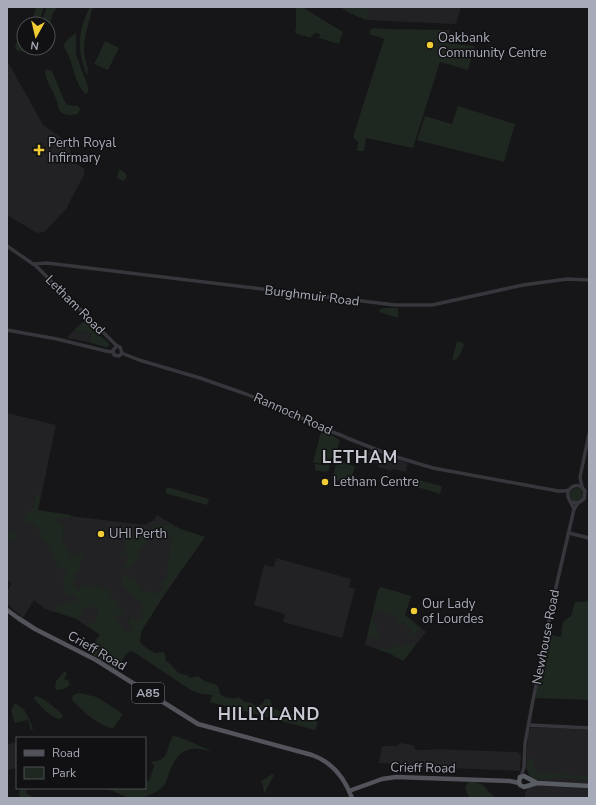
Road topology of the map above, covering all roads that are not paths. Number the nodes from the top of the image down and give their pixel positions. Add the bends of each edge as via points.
1 (7, 246) edge
2 (33, 264) junction
3 (589, 280) edge
4 (7, 330) edge
5 (117, 346) junction
6 (112, 352) junction
7 (122, 353) junction
8 (589, 434) edge
9 (580, 486) junction
10 (569, 490) junction
11 (558, 491) junction
12 (568, 495) junction
13 (571, 502) junction
14 (578, 503) junction
15 (574, 509) junction
16 (569, 533) junction
17 (589, 538) edge
18 (7, 610) edge
19 (529, 725) junction
20 (589, 728) edge
21 (523, 779) junction
22 (537, 783) junction
23 (527, 786) junction
24 (589, 786) edge
25 (350, 791) junction
26 (352, 798) edge

1 - 2 street, Letham Road
2 - 3 street, Burghmuir Road via 43,263 395,305 432,305 522,285 567,279
2 - 5 street, Letham Road
4 - 6 street, Rannoch Road
5 - 6 street
5 - 7 street
6 - 7 street, Rannoch Road via 118,356
7 - 11 street, Rannoch Road via 246,394 393,456 433,468
8 - 9 street
9 - 10 street via 573,486
9 - 14 street via 586,496
10 - 11 street, Rannoch Road
10 - 12 street
11 - 12 street, Rannoch Road
12 - 13 street
13 - 14 street
13 - 15 street
14 - 15 street, Newhouse Road
15 - 16 street, Newhouse Road
16 - 17 street
16 - 19 street, Newhouse Road
18 - 25 main road, Crieff Road / A85 via 35,629 96,660 198,724 323,760 339,774
19 - 20 street
19 - 21 street, Newhouse Road
21 - 22 highway, Crieff Road
21 - 23 highway via 529,782
21 - 23 highway via 522,787
21 - 25 main road, Crieff Road via 510,781 396,777 382,779
22 - 23 highway, Crieff Road
22 - 24 highway, Crieff Road
25 - 26 main road, A85

